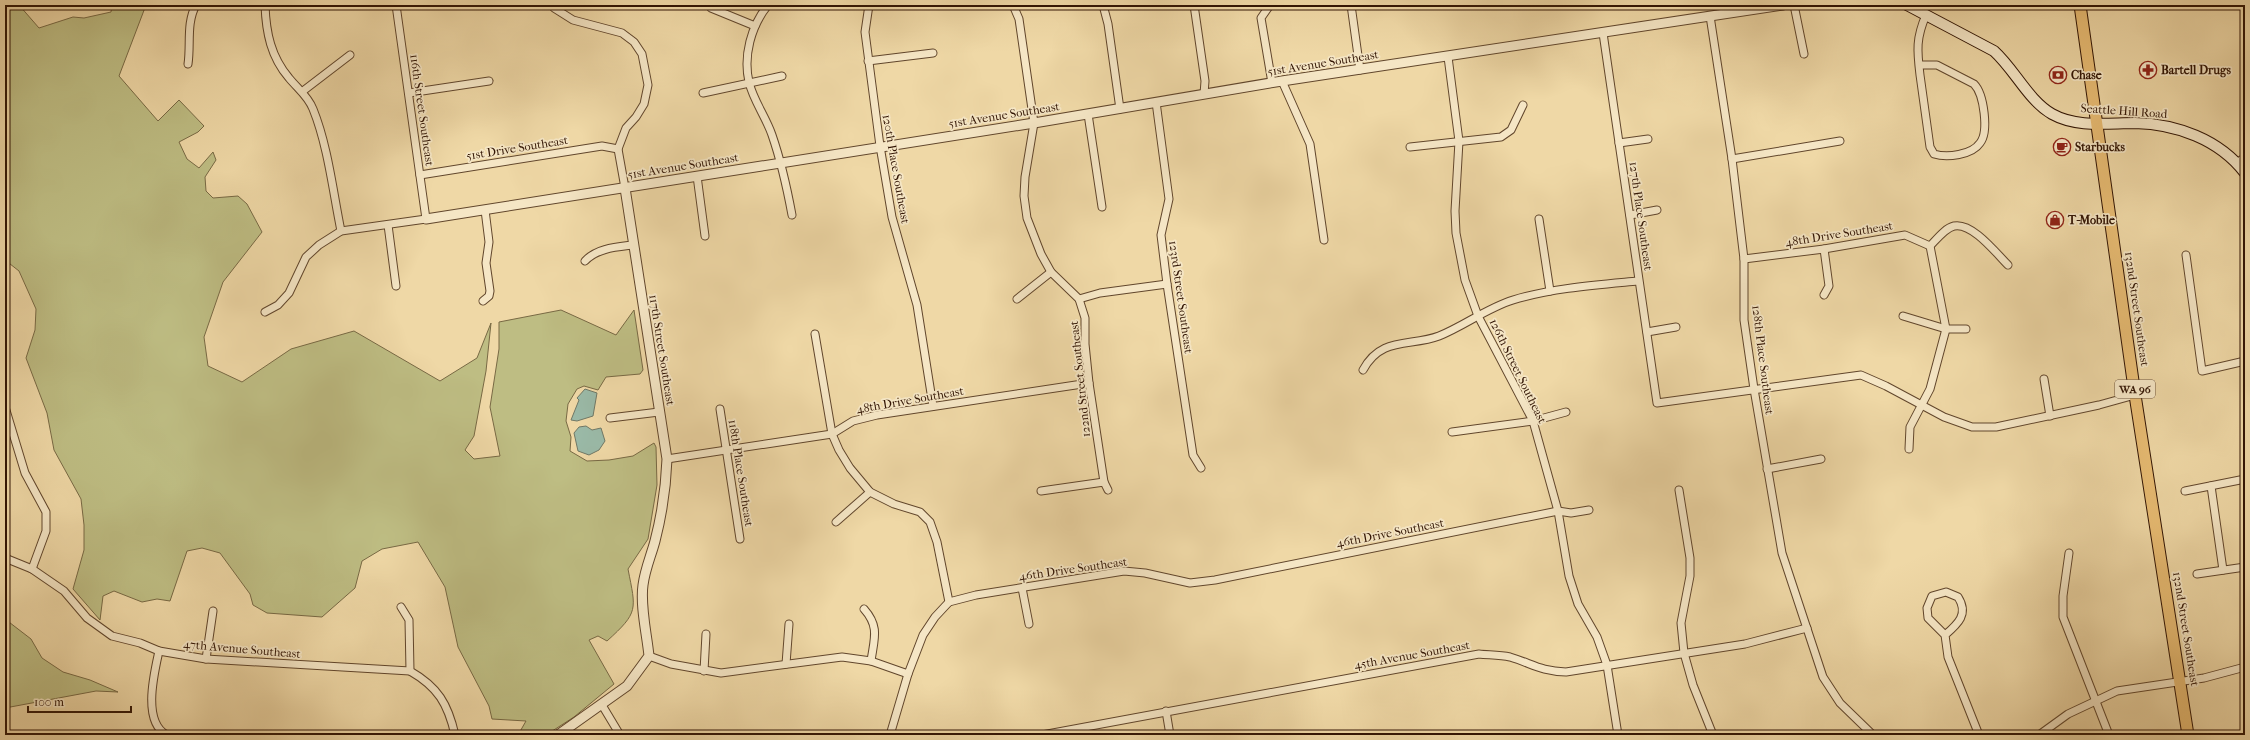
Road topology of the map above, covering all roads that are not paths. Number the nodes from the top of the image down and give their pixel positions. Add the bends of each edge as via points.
1 (196, 5) edge
2 (265, 5) edge
3 (396, 5) edge
4 (768, 5) edge
5 (869, 5) edge
6 (1013, 5) edge
7 (1103, 5) edge
8 (1194, 5) edge
9 (1270, 5) edge
10 (1351, 5) edge
11 (1783, 5) edge
12 (1794, 5) edge
13 (1907, 5) edge
14 (2080, 5) edge
15 (554, 8) dead end
16 (711, 8) dead end
17 (1926, 15) junction
18 (1710, 16) junction
19 (755, 26) junction
20 (1603, 33) junction
21 (933, 53) dead end
22 (1804, 54) dead end
23 (350, 55) dead end
24 (1448, 57) junction
25 (868, 61) junction
26 (188, 64) dead end
27 (1919, 65) junction
28 (1360, 70) junction
29 (782, 76) dead end
30 (489, 81) dead end
31 (1282, 81) junction
32 (749, 83) junction
33 (1272, 83) junction
34 (303, 91) junction
35 (703, 93) dead end
36 (409, 94) junction
37 (1204, 94) junction
38 (1156, 102) junction
39 (1523, 105) dead end
40 (1120, 108) junction
41 (1088, 114) junction
42 (1034, 123) junction
43 (2098, 124) junction
44 (1648, 139) dead end
45 (1459, 141) junction
46 (1840, 141) dead end
47 (1619, 143) junction
48 (880, 146) junction
49 (1410, 147) dead end
50 (618, 149) junction
51 (1732, 159) junction
52 (2241, 160) edge
53 (782, 162) junction
54 (2245, 173) edge
55 (420, 175) junction
56 (697, 176) junction
57 (625, 188) junction
58 (1102, 207) dead end
59 (485, 210) junction
60 (1657, 210) dead end
61 (792, 215) dead end
62 (1630, 215) junction
63 (426, 219) junction
64 (1539, 219) dead end
65 (388, 225) junction
66 (341, 231) junction
67 (705, 236) dead end
68 (1324, 240) dead end
69 (634, 244) junction
70 (1930, 246) junction
71 (1824, 249) junction
72 (2186, 256) dead end
73 (1744, 259) junction
74 (585, 261) dead end
75 (2008, 265) dead end
76 (1051, 272) junction
77 (1638, 280) junction
78 (1167, 284) junction
79 (396, 286) dead end
80 (1550, 291) junction
81 (1824, 295) dead end
82 (1017, 299) dead end
83 (1079, 299) junction
84 (483, 301) dead end
85 (265, 312) dead end
86 (1478, 316) junction
87 (1903, 316) dead end
88 (1676, 327) dead end
89 (1946, 329) junction
90 (1966, 329) dead end
91 (1647, 332) junction
92 (815, 334) dead end
93 (2245, 361) edge
94 (1362, 370) dead end
95 (2044, 379) dead end
96 (1089, 383) junction
97 (1754, 389) junction
98 (2135, 395) junction
99 (1922, 405) junction
100 (933, 406) junction
101 (5, 407) edge
102 (720, 409) dead end
103 (659, 412) junction
104 (1566, 412) dead end
105 (2050, 416) junction
106 (610, 418) dead end
107 (1533, 421) junction
108 (1452, 432) dead end
109 (832, 434) junction
110 (1909, 449) dead end
111 (727, 450) junction
112 (667, 459) junction
113 (1820, 459) dead end
114 (1201, 468) dead end
115 (1767, 469) junction
116 (2245, 479) edge
117 (1104, 482) junction
118 (2211, 486) junction
119 (1108, 490) dead end
120 (1679, 490) dead end
121 (1041, 491) dead end
122 (2185, 491) dead end
123 (870, 492) junction
124 (1589, 510) dead end
125 (1558, 511) junction
126 (836, 522) dead end
127 (740, 539) dead end
128 (2069, 553) dead end
129 (5, 558) edge
130 (2245, 567) edge
131 (32, 569) junction
132 (2223, 570) junction
133 (2197, 574) dead end
134 (1022, 588) junction
135 (948, 602) junction
136 (401, 608) dead end
137 (864, 610) dead end
138 (213, 611) dead end
139 (789, 624) dead end
140 (1029, 624) dead end
141 (1807, 628) junction
142 (706, 634) dead end
143 (1945, 635) junction
144 (159, 651) junction
145 (1684, 653) junction
146 (649, 656) junction
147 (206, 659) junction
148 (871, 661) junction
149 (786, 664) junction
150 (1607, 666) junction
151 (2245, 667) edge
152 (410, 671) junction
153 (704, 671) junction
154 (908, 674) junction
155 (2181, 681) junction
156 (2095, 701) junction
157 (602, 705) junction
158 (1166, 711) junction
159 (167, 735) edge
160 (455, 735) edge
161 (558, 735) edge
162 (620, 735) edge
163 (890, 735) edge
164 (1042, 735) edge
165 (1170, 735) edge
166 (1618, 735) edge
167 (1713, 735) edge
168 (1873, 735) edge
169 (1979, 735) edge
170 (2039, 735) edge
171 (2109, 735) edge
172 (2188, 735) edge

1 - 26 street via 189,25 191,46
2 - 34 street via 266,28 272,49 280,67
3 - 36 street, 116th Street Southeast
4 - 19 street
5 - 25 street, 120th Place Southeast via 865,32
6 - 42 street, 122nd Street Southeast via 1019,20
7 - 40 street
8 - 37 street via 1205,81
9 - 33 street via 1261,18
10 - 28 street
11 - 18 street, 51st Avenue Southeast
12 - 22 street
13 - 17 main road, Seattle Hill Road
14 - 43 main road, 132nd Street Southeast
15 - 50 street via 573,20 622,33 634,42 642,54 648,85 644,104 626,128
16 - 19 street
17 - 27 street via 1916,46
17 - 43 main road, Seattle Hill Road via 1994,51 2006,62 2034,98 2051,113 2064,119
18 - 20 street, 51st Avenue Southeast
18 - 51 street, 128th Place Southeast
19 - 32 street via 748,49
20 - 24 street, 51st Avenue Southeast
20 - 47 street, 127th Place Southeast
21 - 25 street
23 - 34 street
24 - 28 street, 51st Avenue Southeast
24 - 45 street, 126th Street Southeast
25 - 48 street, 120th Place Southeast
27 - 27 street via 1937,66 1974,84 1981,94 1984,121 1980,144 1952,157 1934,154 1930,148
28 - 31 street, 51st Avenue Southeast
29 - 32 street
30 - 36 street
31 - 33 street, 51st Avenue Southeast
31 - 68 street via 1310,144
32 - 35 street
32 - 53 street via 770,128
33 - 37 street, 51st Avenue Southeast
34 - 66 street via 313,108 320,130
36 - 55 street, 116th Street Southeast
37 - 38 street, 51st Avenue Southeast
38 - 40 street, 51st Avenue Southeast
38 - 78 street, 123rd Street Southeast via 1169,199 1161,234
39 - 45 street via 1511,130 1501,137
40 - 41 street, 51st Avenue Southeast
41 - 42 street, 51st Avenue Southeast
41 - 58 street
42 - 48 street, 51st Avenue Southeast
42 - 76 street, 122nd Street Southeast via 1024,196 1027,218
43 - 52 main road, Seattle Hill Road via 2136,123 2181,130
43 - 98 main road, 132nd Street Southeast / WA 96
44 - 47 street
45 - 49 street
45 - 86 street, 126th Street Southeast via 1456,233 1464,280
46 - 51 street
47 - 62 street, 127th Place Southeast
48 - 53 street, 51st Avenue Southeast
48 - 100 street, 120th Place Southeast via 892,217 917,305
50 - 55 street, 51st Drive Southeast via 602,146
50 - 57 street, 117th Street Southeast
51 - 73 street, 128th Place Southeast
52 - 54 main road, Seattle Hill Road
53 - 56 street, 51st Avenue Southeast
53 - 61 street
55 - 63 street, 116th Street Southeast
56 - 57 street, 51st Avenue Southeast
56 - 67 street
57 - 59 street, 51st Avenue Southeast
57 - 69 street, 117th Street Southeast
59 - 63 street, 51st Avenue Southeast
59 - 84 street via 489,238 486,263 490,291 489,296
60 - 62 street
62 - 77 street, 127th Place Southeast
63 - 65 street, 51st Avenue Southeast
64 - 80 street
65 - 66 street, 51st Avenue Southeast
65 - 79 street
66 - 85 street, 51st Avenue Southeast via 306,257 289,293
69 - 74 street via 608,248
69 - 103 street, 117th Street Southeast
70 - 71 street, 48th Drive Southeast via 1905,235
70 - 75 street via 1953,226 1962,226 1972,229
70 - 89 street
71 - 73 street, 48th Drive Southeast
71 - 81 street via 1829,286
72 - 93 street via 2202,371
73 - 97 street, 128th Place Southeast via 1744,320
76 - 82 street
76 - 83 street, 122nd Street Southeast
77 - 80 street
77 - 91 street, 127th Place Southeast
78 - 83 street via 1100,293
78 - 114 street, 123rd Street Southeast via 1193,455
80 - 86 street via 1512,301
83 - 96 street, 122nd Street Southeast via 1085,318
86 - 94 street via 1438,336 1393,344 1372,355
86 - 107 street, 126th Street Southeast
87 - 89 street
88 - 91 street
89 - 90 street
89 - 99 street via 1930,389
91 - 97 street, 127th Place Southeast via 1657,403
92 - 109 street
95 - 105 street
96 - 100 street, 48th Drive Southeast
96 - 117 street, 122nd Street Southeast
97 - 99 street via 1861,375
97 - 115 street, 128th Place Southeast
98 - 105 street
98 - 155 main road, 132nd Street Southeast / WA 96
99 - 105 street via 1944,417 1972,427 1996,427
99 - 110 street via 1910,428
100 - 109 street, 48th Drive Southeast via 853,421
101 - 131 street via 25,474 46,512 46,531
102 - 111 street, 118th Place Southeast
103 - 106 street
103 - 112 street, 117th Street Southeast
104 - 107 street
107 - 108 street
107 - 125 street, 126th Street Southeast
109 - 111 street, 48th Drive Southeast
109 - 123 street via 850,468
111 - 112 street, 48th Drive Southeast
111 - 127 street, 118th Place Southeast
112 - 146 street, 117th Street Southeast via 661,515 642,587
113 - 115 street
115 - 141 street, 128th Place Southeast via 1782,553
116 - 118 street
117 - 119 street, 122nd Street Southeast
117 - 121 street
118 - 122 street
118 - 132 street
120 - 145 street via 1690,570 1681,623
123 - 126 street
123 - 135 street via 894,504 920,512 930,522 937,542
124 - 125 street, 46th Drive Southeast via 1571,513
125 - 134 street, 46th Drive Southeast via 1215,580 1190,583 1124,571
125 - 150 street, 126th Street Southeast via 1569,576 1578,604 1597,637
128 - 156 street via 2063,617 2092,686
129 - 131 street, 47th Avenue Southeast
130 - 132 street
131 - 144 street, 47th Avenue Southeast via 64,591 87,618 112,636
132 - 133 street
134 - 135 street, 46th Drive Southeast
134 - 140 street
135 - 154 street via 923,635
136 - 152 street via 409,620
137 - 148 street via 872,618 876,630
138 - 147 street
139 - 149 street
141 - 145 street, 45th Avenue Southeast via 1746,644
141 - 168 street, 128th Place Southeast via 1823,677 1840,703
142 - 153 street
143 - 143 street via 1959,623 1964,609 1958,597 1946,592 1932,596 1926,608 1928,618
143 - 169 street via 1948,657
144 - 147 street, 47th Avenue Southeast
144 - 159 street via 152,715 157,726
145 - 150 street, 45th Avenue Southeast
145 - 167 street via 1693,685
146 - 153 street
146 - 157 street via 627,686
147 - 152 street, 47th Avenue Southeast
148 - 149 street via 842,657
148 - 154 street
149 - 153 street via 721,673
150 - 158 street, 45th Avenue Southeast via 1566,672 1549,671 1509,657 1478,654
150 - 166 street, 126th Street Southeast
151 - 155 street
152 - 160 street via 426,680 442,697
154 - 163 street
155 - 156 street via 2117,691
155 - 172 main road, 132nd Street Southeast / WA 96
156 - 170 street via 2068,714
156 - 171 street
157 - 161 street
157 - 162 street
158 - 164 street, 45th Avenue Southeast
158 - 165 street

